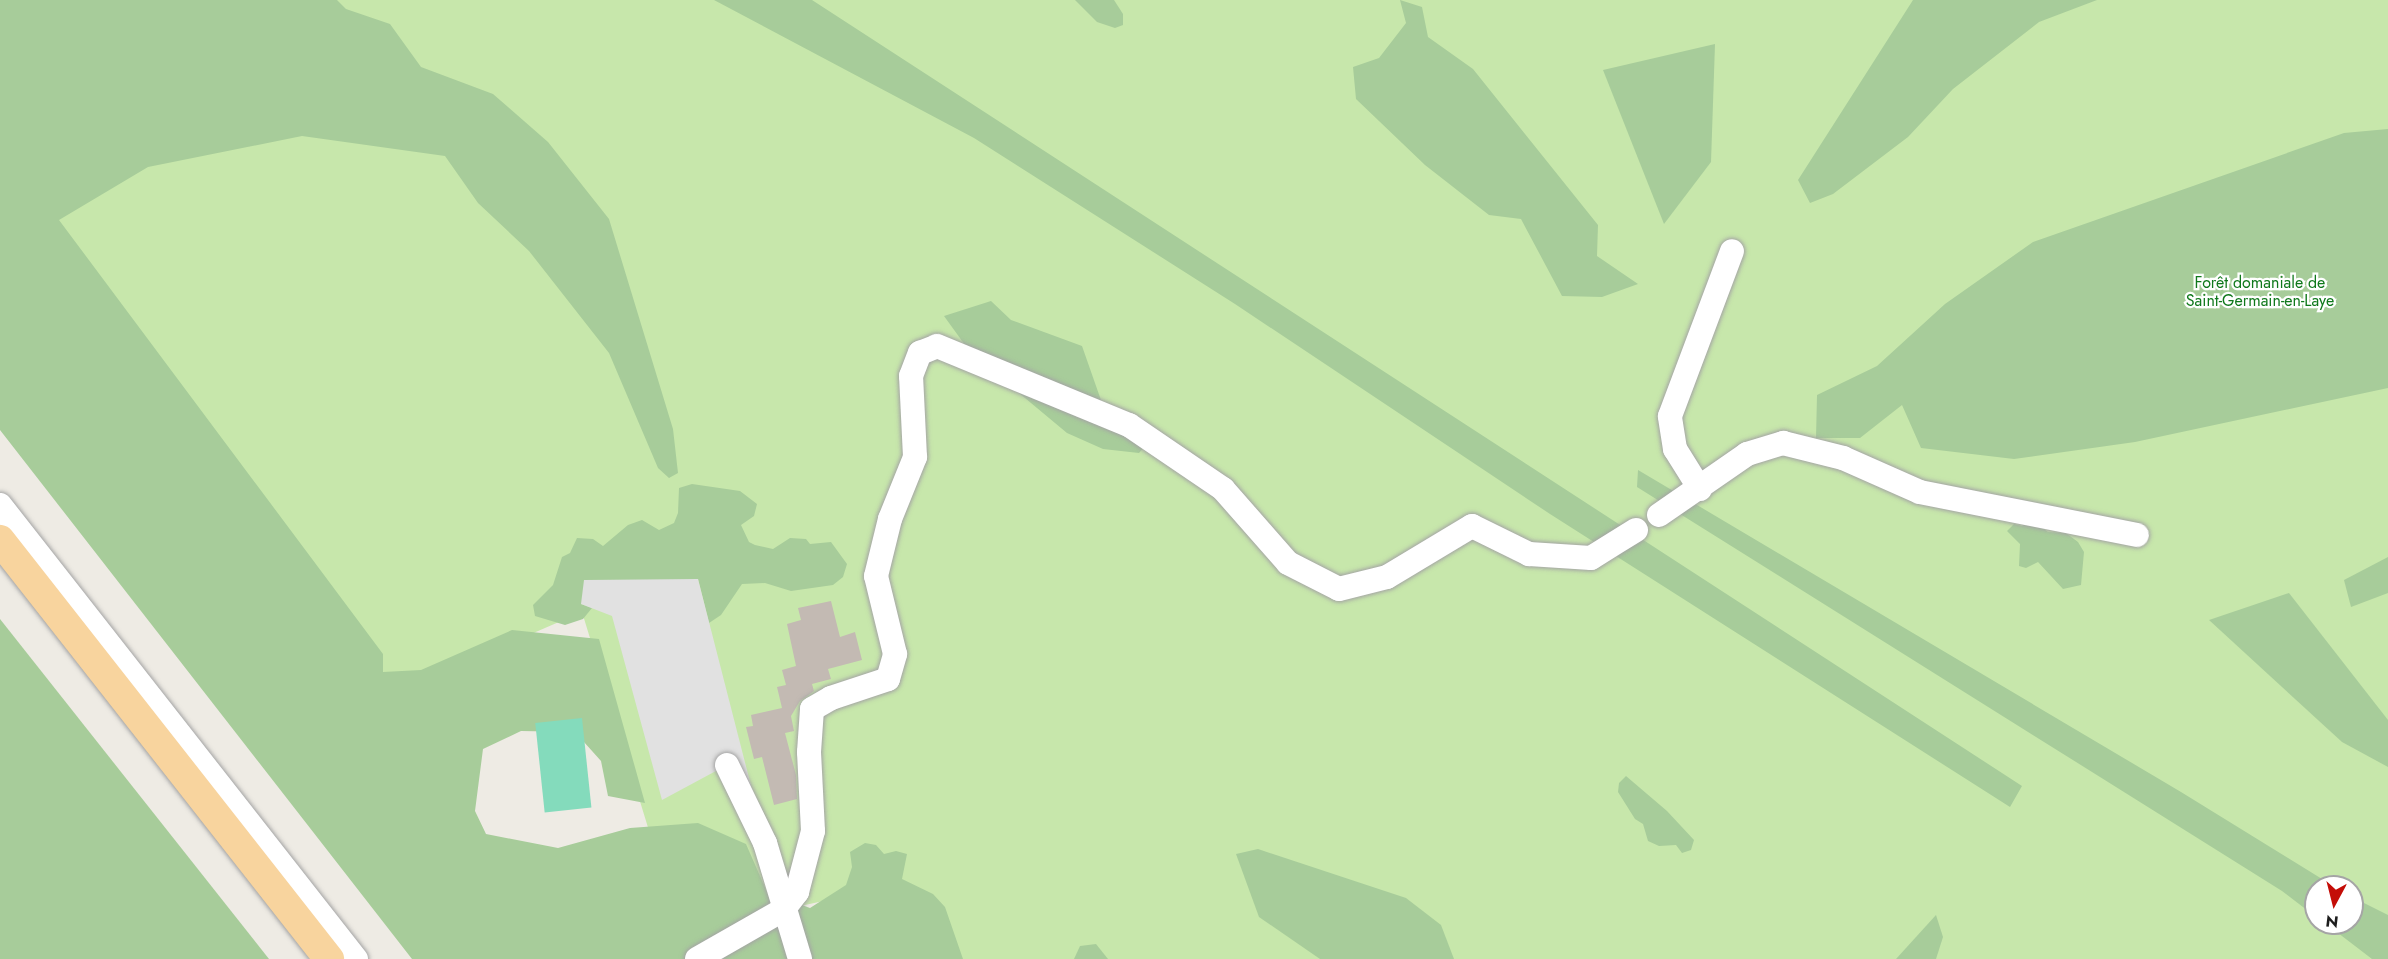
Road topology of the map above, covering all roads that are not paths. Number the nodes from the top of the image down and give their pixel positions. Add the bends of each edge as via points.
1 (1732, 251) dead end
2 (1700, 489) junction
3 (0, 505) edge
4 (1659, 515) dead end
5 (1636, 530) dead end
6 (2136, 535) dead end
7 (0, 540) edge
8 (0, 565) edge
9 (727, 765) dead end
10 (783, 910) junction
11 (309, 959) edge
12 (329, 959) edge
13 (356, 959) edge
14 (697, 959) edge
15 (800, 959) edge

1 - 2 lane via 1670,416 1675,449
2 - 4 lane
2 - 6 lane via 1747,454 1783,443 1844,458 1920,492
3 - 13 lane
5 - 10 lane via 1591,558 1529,554 1472,526 1387,577 1339,589 1288,563 1223,489 1129,425 937,346 920,353 911,376 915,457 890,519 876,576 895,654 888,680 831,698 812,709 809,752 813,831 797,892
7 - 12 main road
8 - 11 main road
9 - 10 lane via 765,843
10 - 14 lane
10 - 15 lane

